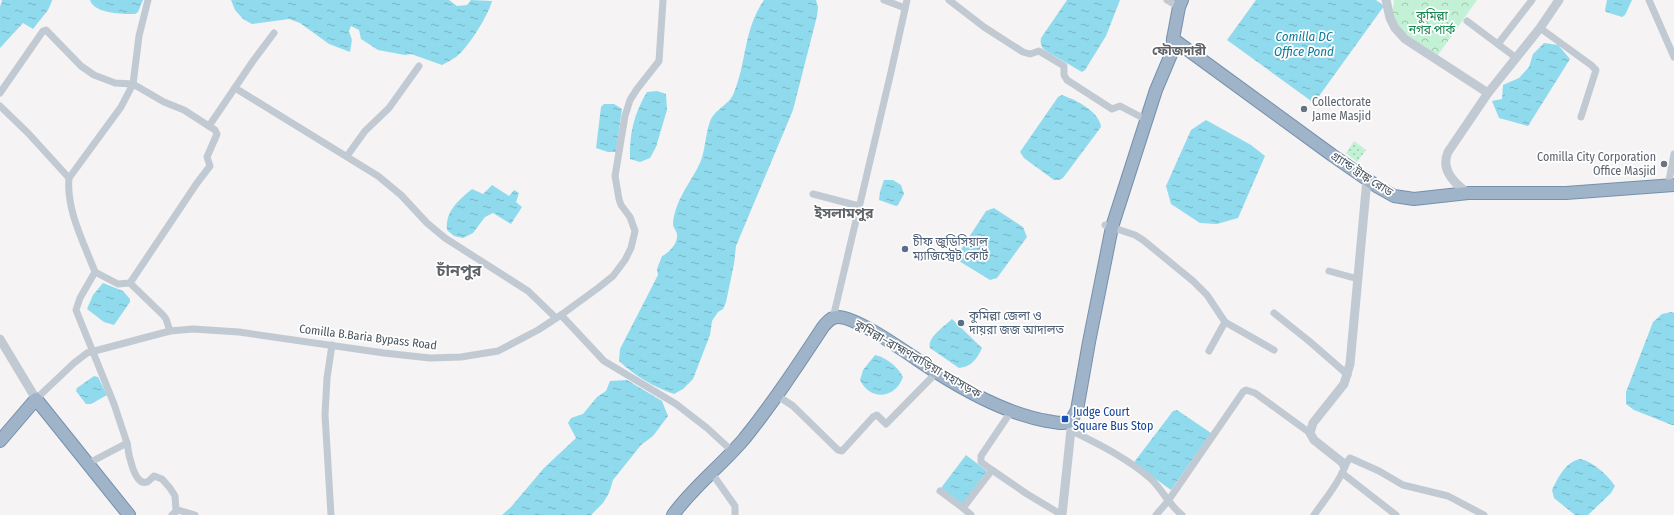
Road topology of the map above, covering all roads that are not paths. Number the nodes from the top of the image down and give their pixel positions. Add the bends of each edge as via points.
1 (148, 0) edge
2 (663, 0) edge
3 (884, 0) edge
4 (907, 0) edge
5 (949, 0) edge
6 (1167, 0) edge
7 (1386, 0) edge
8 (1532, 0) edge
9 (1559, 0) edge
10 (1649, 0) edge
11 (1180, 4) edge
12 (905, 8) junction
13 (1467, 21) dead end
14 (1540, 28) junction
15 (274, 33) dead end
16 (1173, 39) junction
17 (1498, 44) junction
18 (1515, 57) junction
19 (1674, 57) edge
20 (419, 66) dead end
21 (133, 84) junction
22 (235, 88) junction
23 (0, 93) edge
24 (1488, 93) junction
25 (0, 106) edge
26 (1141, 117) junction
27 (1581, 117) dead end
28 (209, 126) junction
29 (1674, 154) edge
30 (347, 156) junction
31 (69, 178) junction
32 (1367, 180) junction
33 (1671, 186) edge
34 (1468, 193) junction
35 (813, 194) dead end
36 (859, 206) junction
37 (1109, 226) junction
38 (1329, 271) dead end
39 (95, 272) junction
40 (1358, 279) junction
41 (130, 283) junction
42 (1274, 313) dead end
43 (558, 317) junction
44 (833, 318) junction
45 (1225, 322) junction
46 (170, 331) junction
47 (0, 339) edge
48 (332, 344) junction
49 (1274, 350) dead end
50 (92, 351) junction
51 (1208, 352) dead end
52 (936, 372) junction
53 (1348, 375) junction
54 (778, 396) junction
55 (36, 399) junction
56 (1012, 410) junction
57 (1072, 425) junction
58 (1310, 433) junction
59 (0, 441) edge
60 (126, 443) junction
61 (732, 451) junction
62 (87, 464) junction
63 (1345, 466) junction
64 (992, 470) junction
65 (711, 472) junction
66 (940, 491) dead end
67 (1168, 501) junction
68 (963, 508) junction
69 (174, 513) edge
70 (1063, 514) edge
71 (129, 515) edge
72 (195, 515) edge
73 (330, 515) edge
74 (673, 515) edge
75 (735, 515) edge
76 (971, 515) edge
77 (1156, 515) edge
78 (1182, 515) edge
79 (1314, 515) edge
80 (1396, 515) edge
81 (1484, 515) edge

1 - 21 street via 139,36
2 - 43 street, Comilla B.Baria Bypass Road via 659,61 636,89 627,107 615,176 618,199 630,217 635,231 633,241 613,276
3 - 12 street
4 - 12 street
5 - 26 street via 1023,52 1030,54 1039,51 1064,66 1067,80 1101,103 1112,109 1120,106
6 - 11 street
7 - 24 street via 1390,18 1405,39
8 - 17 street
9 - 14 street
10 - 19 street
11 - 16 highway
12 - 36 street
13 - 17 street
14 - 18 street
14 - 27 street via 1596,70
15 - 22 street
16 - 26 highway via 1166,49
16 - 32 highway, গ্র্যান্ড ট্রাঙ্ক রোড
16 - 37 highway via 1172,52 1156,90
17 - 18 street
18 - 24 street
20 - 30 street via 389,108 366,131
21 - 23 street via 115,83 94,75 81,66 45,30
21 - 28 street
21 - 31 street via 121,108
22 - 28 street
22 - 30 street
24 - 34 street via 1446,158 1445,166 1453,180
25 - 31 street
26 - 37 highway
28 - 41 street via 217,134 208,156 210,166
29 - 33 street
30 - 43 street via 384,180 445,238 528,291
31 - 39 street via 73,213
32 - 34 highway, গ্র্যান্ড ট্রাঙ্ক রোড via 1394,196 1408,199
32 - 40 street
33 - 34 highway, গ্র্যান্ড ট্রাঙ্ক রোড via 1566,193
35 - 36 street
36 - 44 street
37 - 45 street via 1143,240 1193,281 1214,303
37 - 57 highway via 1070,408
38 - 40 street
39 - 41 street via 118,284
39 - 50 street via 76,310
40 - 53 street
41 - 46 street via 163,315
42 - 53 street
43 - 48 street, Comilla B.Baria Bypass Road via 498,350 461,357 418,357
43 - 61 street via 604,361 676,404
44 - 52 highway, কুমিল্লা–ব্রাহ্মণবাড়িয়া মহাসড়ক via 840,317 857,323
44 - 54 highway via 823,327
45 - 49 street
45 - 51 street
46 - 48 street, Comilla B.Baria Bypass Road via 239,332
46 - 50 street, Comilla B.Baria Bypass Road
47 - 55 street
48 - 73 street via 325,414
50 - 55 street, Comilla B.Baria Bypass Road via 74,362
50 - 60 street via 114,404
52 - 54 street via 886,424 877,415 873,417 842,451 838,450 794,406
52 - 56 highway, কুমিল্লা–ব্রাহ্মণবাড়িয়া মহাসড়ক
53 - 58 street via 1313,423
54 - 61 highway
55 - 59 highway
55 - 62 highway
56 - 57 highway, কুমিল্লা–ব্রাহ্মণবাড়িয়া মহাসড়ক via 1042,420
56 - 64 street via 981,456 981,462
57 - 67 street via 1131,462 1152,480
57 - 70 street
58 - 63 street via 1314,440
58 - 67 street via 1246,390
60 - 62 street
60 - 69 street via 139,481 148,482 154,476 162,480 175,496
61 - 65 highway
62 - 71 highway
63 - 79 street
63 - 80 street
63 - 81 street via 1379,471 1403,485 1448,496
64 - 68 street
64 - 70 street
65 - 74 highway
65 - 75 street via 735,506
66 - 68 street
67 - 77 street
67 - 78 street
68 - 76 street
69 - 72 street

